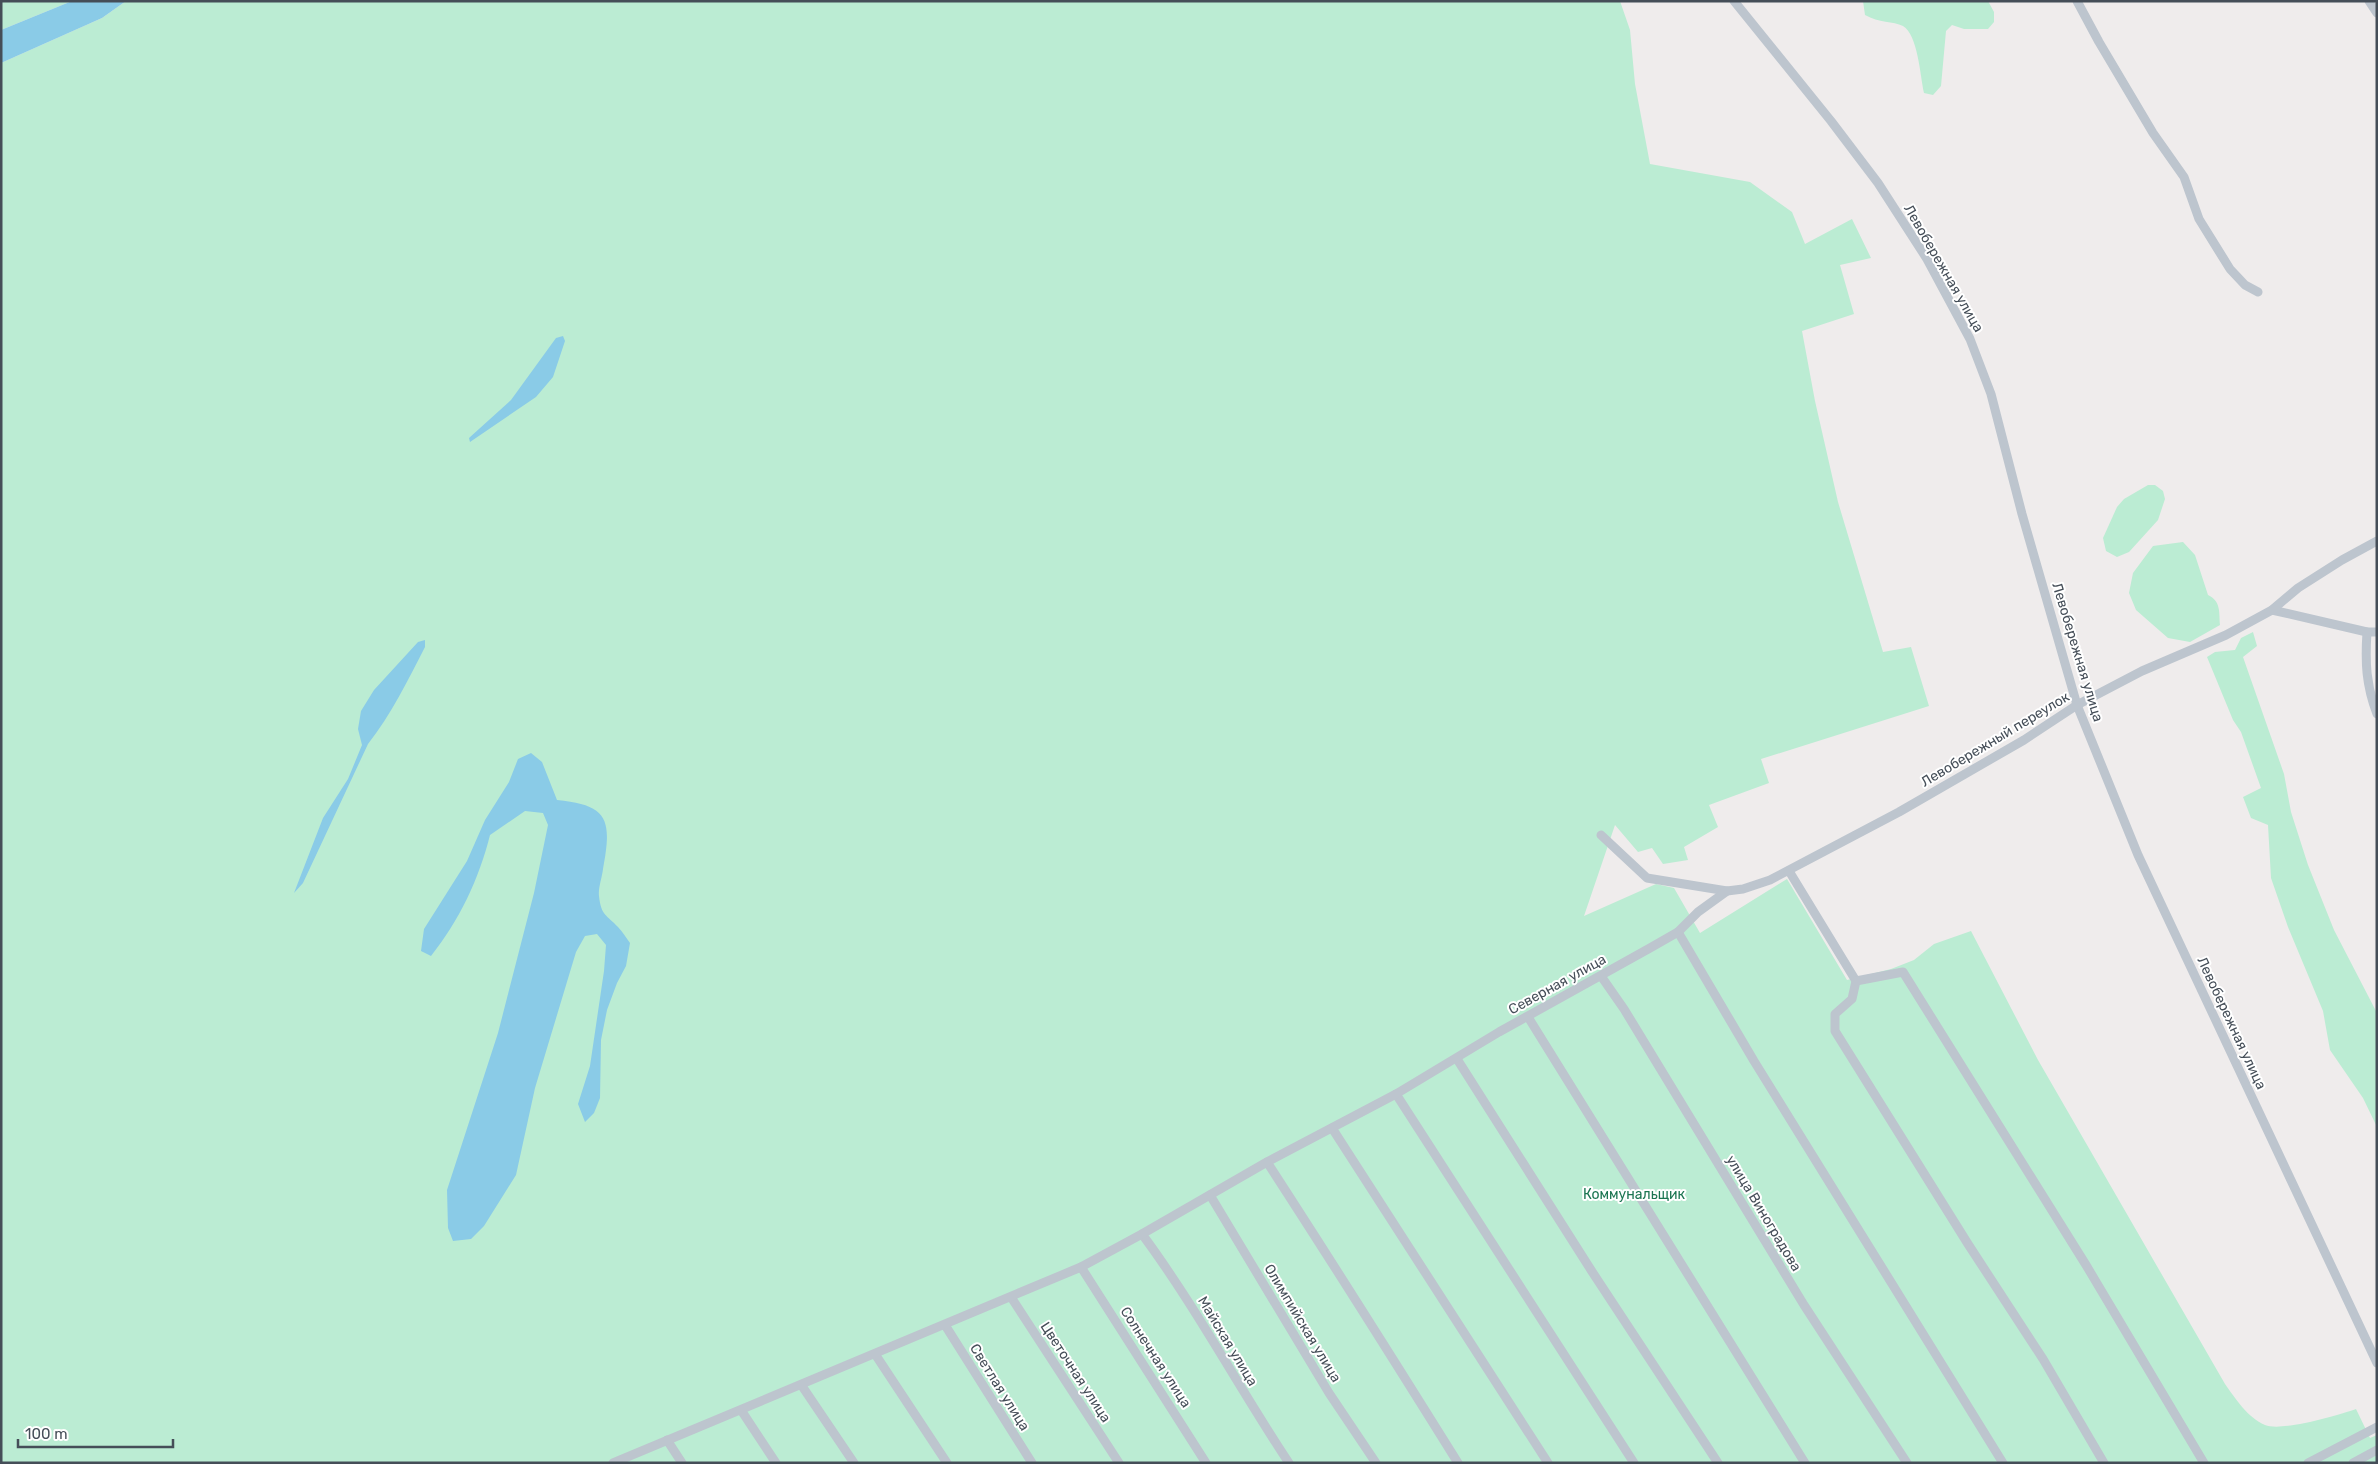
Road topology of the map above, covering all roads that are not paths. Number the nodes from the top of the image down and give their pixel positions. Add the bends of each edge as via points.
1 (1734, 1) edge
2 (2077, 1) edge
3 (2369, 1) edge
4 (2377, 13) edge
5 (2258, 292) dead end
6 (2377, 541) edge
7 (2272, 610) junction
8 (2372, 632) edge
9 (2077, 704) junction
10 (2377, 714) edge
11 (1601, 835) dead end
12 (1789, 871) junction
13 (1727, 891) junction
14 (1678, 932) junction
15 (1601, 976) junction
16 (1856, 981) junction
17 (1528, 1016) junction
18 (1457, 1059) junction
19 (1396, 1094) junction
20 (1332, 1128) junction
21 (1267, 1162) junction
22 (1210, 1195) junction
23 (1142, 1234) junction
24 (1081, 1267) junction
25 (1011, 1297) junction
26 (945, 1325) junction
27 (875, 1354) junction
28 (2377, 1363) edge
29 (802, 1386) junction
30 (741, 1410) junction
31 (2377, 1428) edge
32 (667, 1440) junction
33 (2377, 1450) edge
34 (613, 1463) edge
35 (682, 1463) edge
36 (776, 1463) edge
37 (854, 1463) edge
38 (947, 1463) edge
39 (1032, 1463) edge
40 (1119, 1463) edge
41 (1206, 1463) edge
42 (1289, 1463) edge
43 (1376, 1463) edge
44 (1458, 1463) edge
45 (1548, 1463) edge
46 (1634, 1463) edge
47 (1718, 1463) edge
48 (1805, 1463) edge
49 (1907, 1463) edge
50 (2003, 1463) edge
51 (2104, 1463) edge
52 (2204, 1463) edge
53 (2308, 1463) edge
54 (2353, 1463) edge

1 - 9 street, Левобережная улица via 1878,183 1927,260 1970,338 1991,394
2 - 5 street via 2153,133 2184,177 2199,219 2211,239 2236,277
3 - 4 street
6 - 7 street, Левобережный переулок via 2298,588
7 - 8 street
7 - 9 street, Левобережный переулок via 2226,635 2142,671
8 - 10 street via 2365,664
9 - 12 street, Левобережный переулок via 2016,745
9 - 28 street, Левобережная улица via 2138,855
11 - 13 street via 1647,878
12 - 13 street, Левобережный переулок via 1743,889
12 - 16 street
13 - 14 street, Северная улица
14 - 15 street, Северная улица
14 - 50 street via 1754,1061
15 - 17 street, Северная улица
15 - 49 street, улица Виноградова via 1804,1304
16 - 51 street via 1852,999 1835,1014 1835,1031 2043,1359
16 - 52 street via 1904,972 2086,1265
17 - 18 street, Северная улица
17 - 48 street
18 - 19 street, Северная улица
18 - 47 street
19 - 20 street, Северная улица
19 - 46 street
20 - 21 street, Северная улица
20 - 45 street
21 - 22 street, Северная улица
21 - 44 street
22 - 23 street, Северная улица
22 - 43 street, Олимпийская улица via 1329,1393
23 - 24 street, Северная улица
23 - 42 street, Майская улица via 1174,1279
24 - 25 street, Северная улица
24 - 41 street, Солнечная улица
25 - 26 street, Северная улица
25 - 40 street, Цветочная улица
26 - 27 street, Северная улица
26 - 39 street, Светлая улица
27 - 29 street, Северная улица
27 - 38 street
29 - 30 street, Северная улица
29 - 37 street
30 - 32 street, Северная улица
30 - 36 street
31 - 53 street
32 - 34 street, Северная улица
32 - 35 street
33 - 54 street

